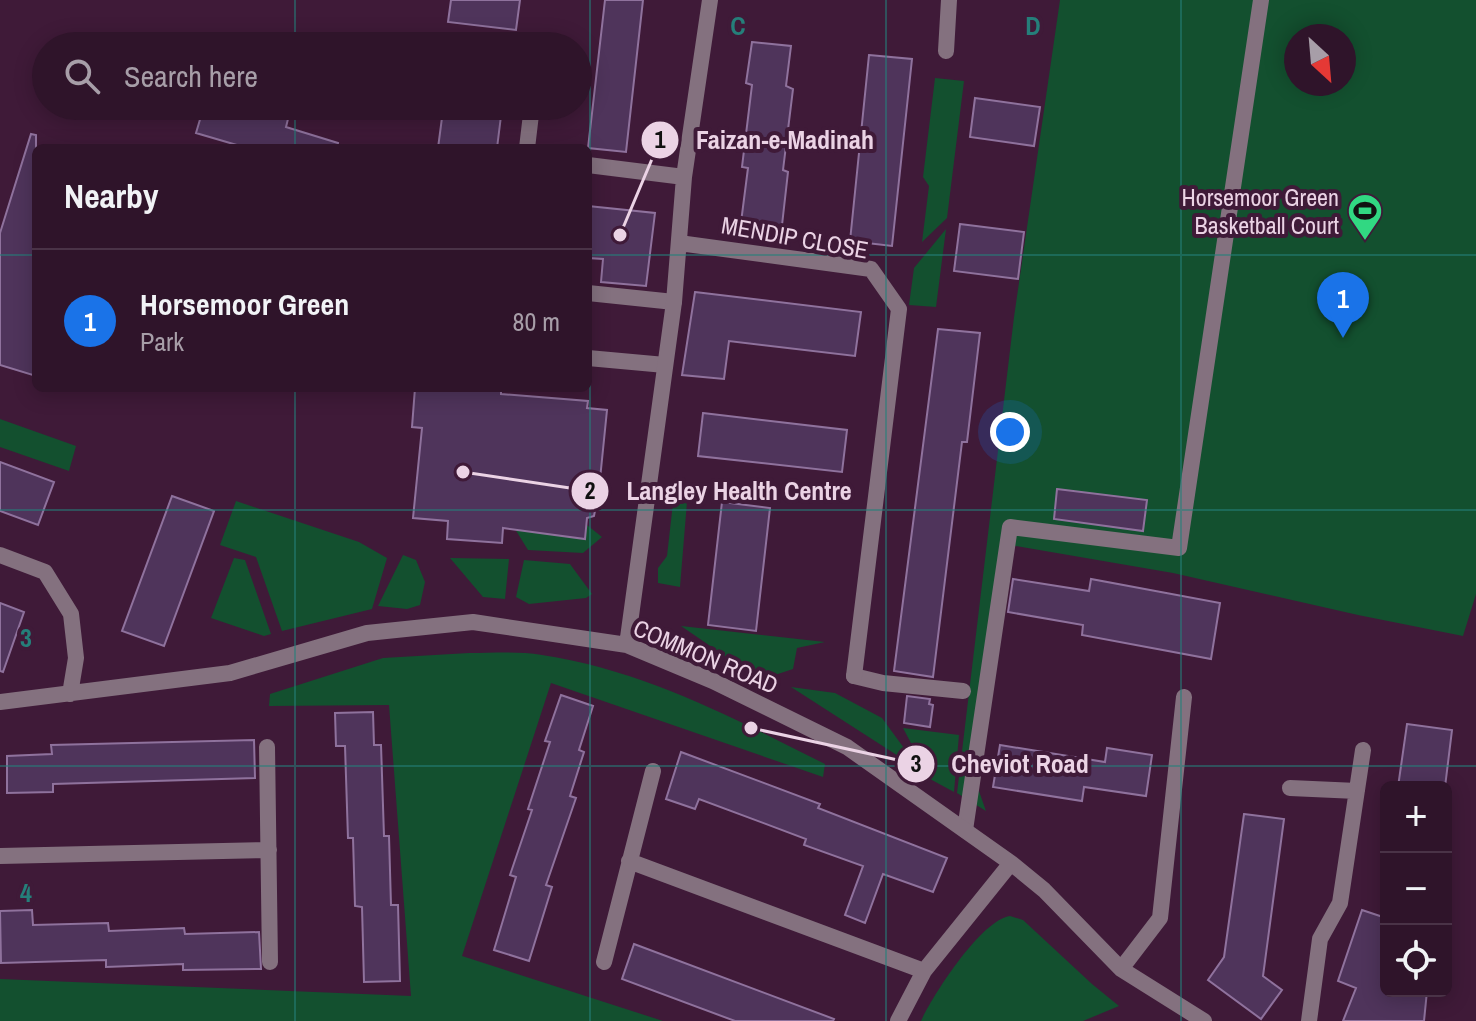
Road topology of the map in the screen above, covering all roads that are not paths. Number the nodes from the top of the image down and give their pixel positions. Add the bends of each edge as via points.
1 (710, 0) edge
2 (949, 0) edge
3 (1261, 0) edge
4 (946, 51) dead end
5 (530, 120) edge
6 (527, 144) edge
7 (592, 166) edge
8 (684, 177) junction
9 (679, 243) junction
10 (592, 293) edge
11 (674, 302) junction
12 (592, 358) edge
13 (665, 365) junction
14 (0, 555) edge
15 (627, 645) junction
16 (963, 691) dead end
17 (70, 694) junction
18 (1184, 697) dead end
19 (0, 702) edge
20 (267, 747) dead end
21 (1363, 750) dead end
22 (653, 771) dead end
23 (1290, 788) dead end
24 (1357, 791) junction
25 (965, 830) junction
26 (269, 850) junction
27 (0, 856) edge
28 (629, 861) junction
29 (1011, 863) junction
30 (270, 962) dead end
31 (604, 962) dead end
32 (1121, 969) junction
33 (924, 971) junction
34 (898, 1021) edge
35 (1204, 1021) edge
36 (1309, 1021) edge

1 - 8 street
2 - 4 street
3 - 25 street via 1179,548 1010,527
5 - 6 street
7 - 8 street
8 - 9 street
9 - 11 street
9 - 16 street, MENDIP CLOSE via 871,269 899,309 854,676
10 - 11 street
11 - 13 street
12 - 13 street
13 - 15 street
14 - 17 street via 45,572 71,614 76,658
15 - 17 street, COMMON ROAD via 473,622 367,633 230,673
15 - 25 street, COMMON ROAD via 847,747
17 - 19 street, COMMON ROAD
18 - 32 street via 1160,918
20 - 26 street
21 - 24 street
22 - 28 street
23 - 24 street
24 - 36 street via 1340,903 1320,939
25 - 29 street, COMMON ROAD
26 - 27 street
26 - 30 street
28 - 31 street
28 - 33 street
29 - 32 street, COMMON ROAD
29 - 33 street
32 - 35 street, COMMON ROAD
33 - 34 street

